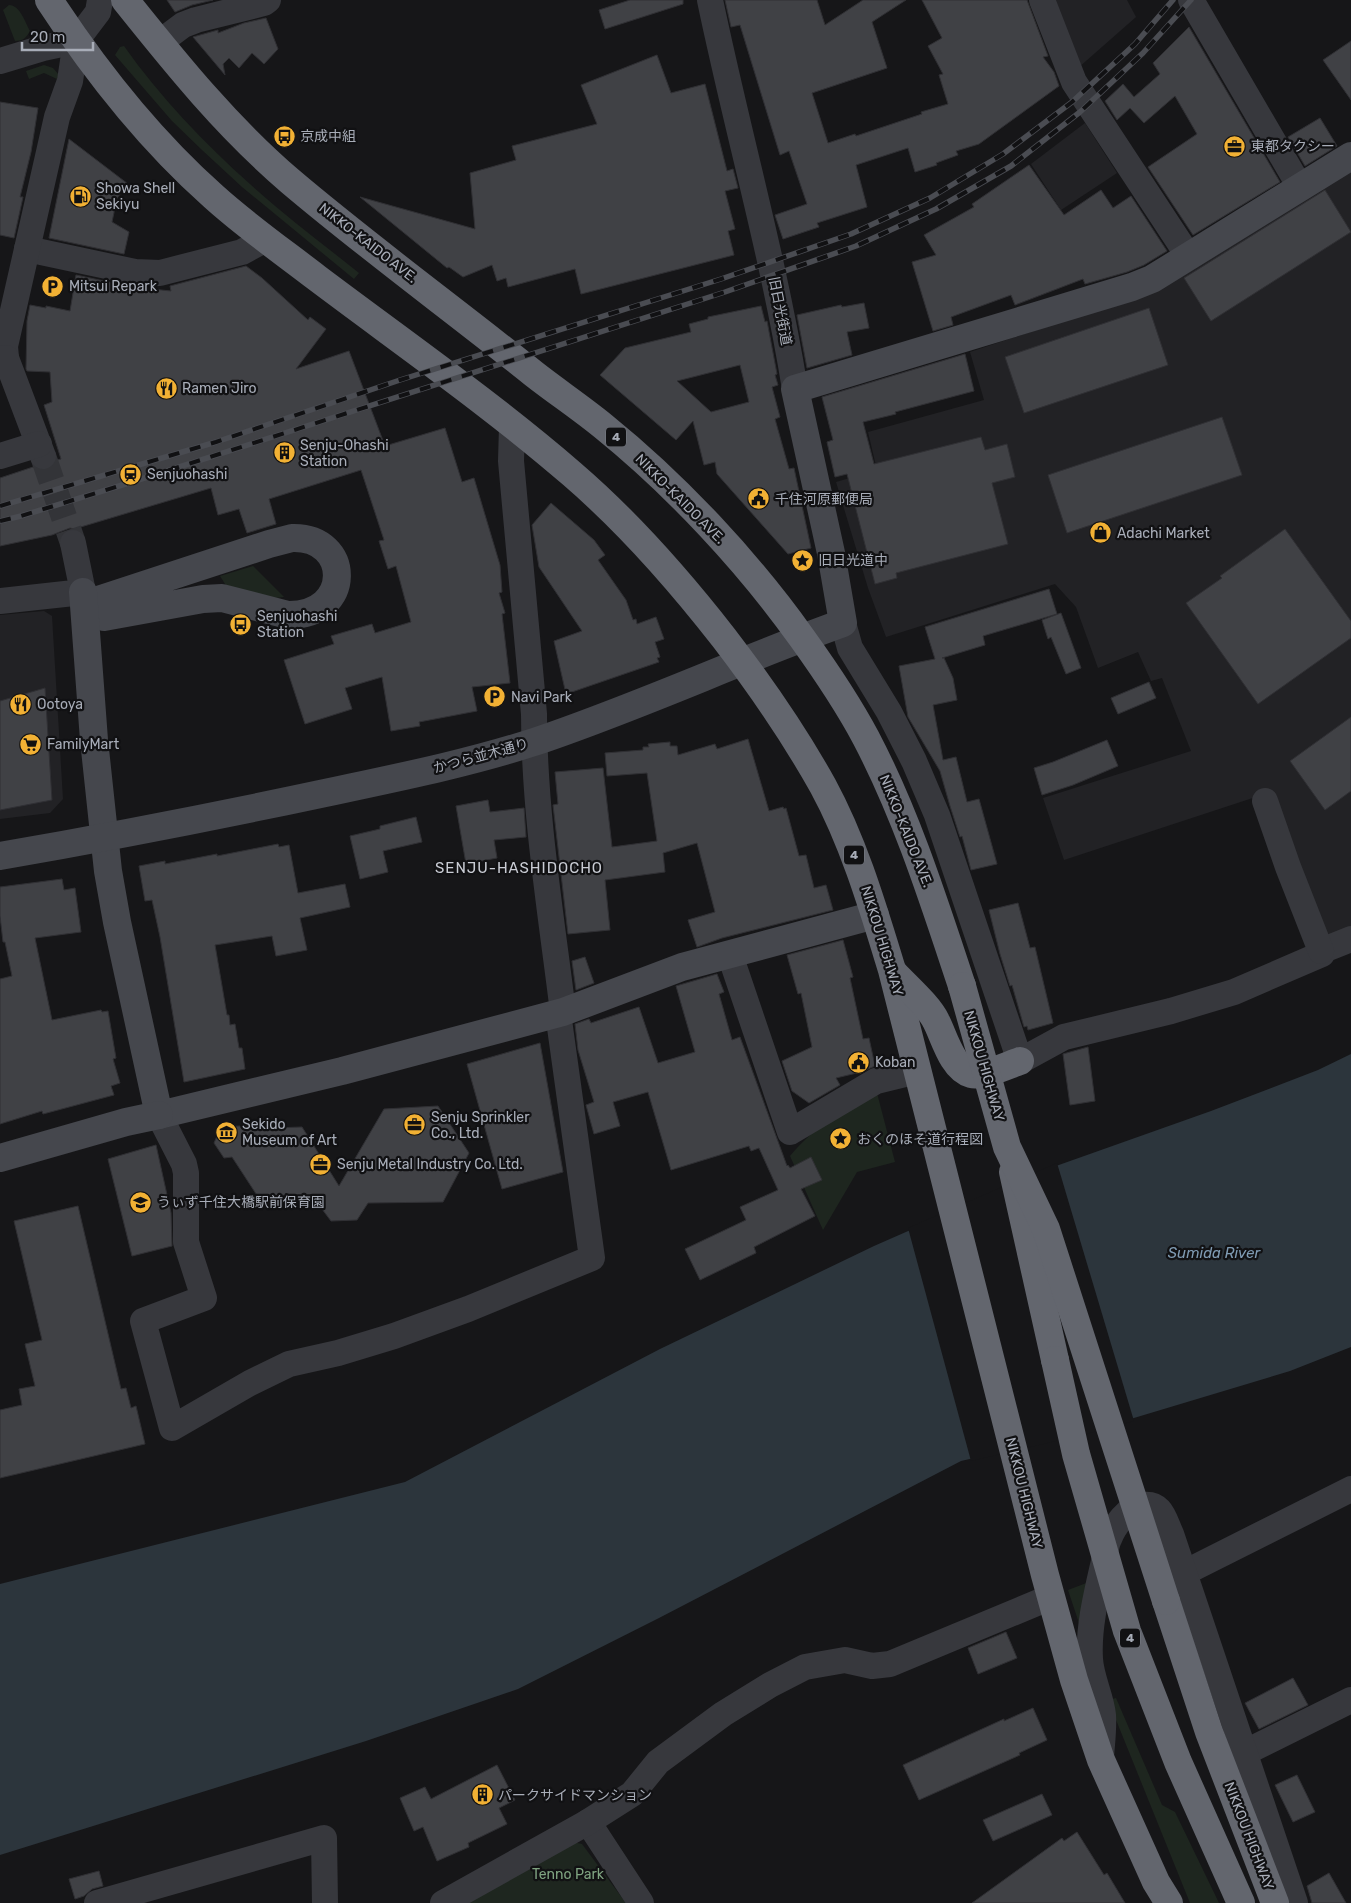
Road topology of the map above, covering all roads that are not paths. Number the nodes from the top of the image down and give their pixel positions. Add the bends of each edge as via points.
1 (49, 0) edge
2 (100, 0) edge
3 (125, 0) edge
4 (268, 0) edge
5 (710, 0) edge
6 (1042, 0) edge
7 (1191, 0) edge
8 (76, 42) junction
9 (159, 42) junction
10 (0, 61) edge
11 (1351, 156) edge
12 (1300, 187) junction
13 (266, 239) junction
14 (27, 249) junction
15 (1188, 257) junction
16 (3, 358) edge
17 (795, 389) junction
18 (512, 426) junction
19 (0, 456) edge
20 (73, 543) tunnel mouth
21 (84, 600) junction
22 (0, 601) edge
23 (843, 623) junction
24 (802, 638) junction
25 (742, 662) junction
26 (534, 742) junction
27 (1265, 801) dead end
28 (104, 836) junction
29 (0, 856) edge
30 (876, 915) junction
31 (1351, 939) edge
32 (1321, 951) junction
33 (730, 955) junction
34 (892, 970) junction
35 (962, 986) joint
36 (561, 1013) junction
37 (1020, 1061) junction
38 (918, 1070) junction
39 (159, 1115) junction
40 (1007, 1146) junction
41 (0, 1158) edge
42 (1351, 1489) edge
43 (1184, 1573) junction
44 (1051, 1597) junction
45 (1351, 1700) edge
46 (1244, 1753) junction
47 (1101, 1760) junction
48 (585, 1823) junction
49 (98, 1903) edge
50 (325, 1903) edge
51 (442, 1903) edge
52 (640, 1903) edge
53 (1169, 1903) edge
54 (1241, 1903) edge
55 (1275, 1903) edge
56 (1295, 1903) edge

1 - 8 highway, 4
2 - 8 street via 98,12
3 - 9 highway, NIKKO-KAIDO AVE. / 4
4 - 9 street via 183,25
5 - 17 street, 旧日光街道 via 768,252
6 - 15 street via 1074,82
7 - 12 street
8 - 10 street
8 - 13 highway, 4 via 166,151 214,197
8 - 14 street via 70,80 58,117
9 - 24 highway, NIKKO-KAIDO AVE. / 4 via 201,94 288,179 603,426 653,469 761,584
11 - 12 street
12 - 15 street
13 - 14 street via 242,252 160,272 135,272
13 - 18 highway, 4
14 - 16 street
15 - 17 street via 1132,287
16 - 19 street via 41,450
17 - 23 street, 旧日光街道
18 - 25 highway, 4 via 621,519 688,591
18 - 26 street via 511,461
20 - 21 street
21 - 21 street via 101,599 292,538 303,538 323,546 336,566 338,578 336,590 323,605 300,615 288,615 222,598 104,617
21 - 22 street
21 - 28 street
23 - 24 street, かつら並木通り
23 - 37 street via 850,648 910,752 938,816
24 - 25 street, かつら並木通り
24 - 35 highway, NIKKO-KAIDO AVE. / 4 via 843,699 883,773 930,892
25 - 26 street, かつら並木通り
25 - 30 highway, NIKKOU HIGHWAY / 4 via 789,729 824,788
26 - 28 street, かつら並木通り via 411,774
26 - 36 street
27 - 32 street
28 - 29 street, かつら並木通り
28 - 39 street via 117,922
30 - 33 street
30 - 34 highway, NIKKOU HIGHWAY / 4
31 - 32 street
32 - 37 street via 1322,954 1234,992 1064,1037
33 - 36 street via 682,968
33 - 38 street via 790,1132 876,1081
34 - 37 highway via 935,1018 962,1070 973,1074 988,1072
34 - 38 highway, NIKKOU HIGHWAY / 4
35 - 40 highway, NIKKOU HIGHWAY / 4, bridge
36 - 39 street
36 - 39 street via 592,1258 394,1336 289,1364 172,1428 143,1321 204,1298 186,1242 184,1164
38 - 44 highway, NIKKOU HIGHWAY / 4
39 - 41 street
40 - 54 highway, NIKKOU HIGHWAY / 4, bridge via 1076,1454 1127,1632 1178,1762
40 - 55 highway, NIKKOU HIGHWAY / 4, bridge via 1046,1229 1209,1732
42 - 43 street
43 - 46 street
43 - 47 street via 1171,1534 1157,1507 1141,1505 1129,1511 1108,1539 1092,1627 1090,1660 1103,1714
44 - 47 highway, NIKKOU HIGHWAY / 4
44 - 48 street via 890,1664 872,1666 846,1660 805,1667 723,1714 658,1762 632,1794
45 - 46 street
46 - 56 street
47 - 53 highway, NIKKOU HIGHWAY / 4 via 1156,1882
48 - 51 street
48 - 52 street
49 - 50 street via 324,1838

